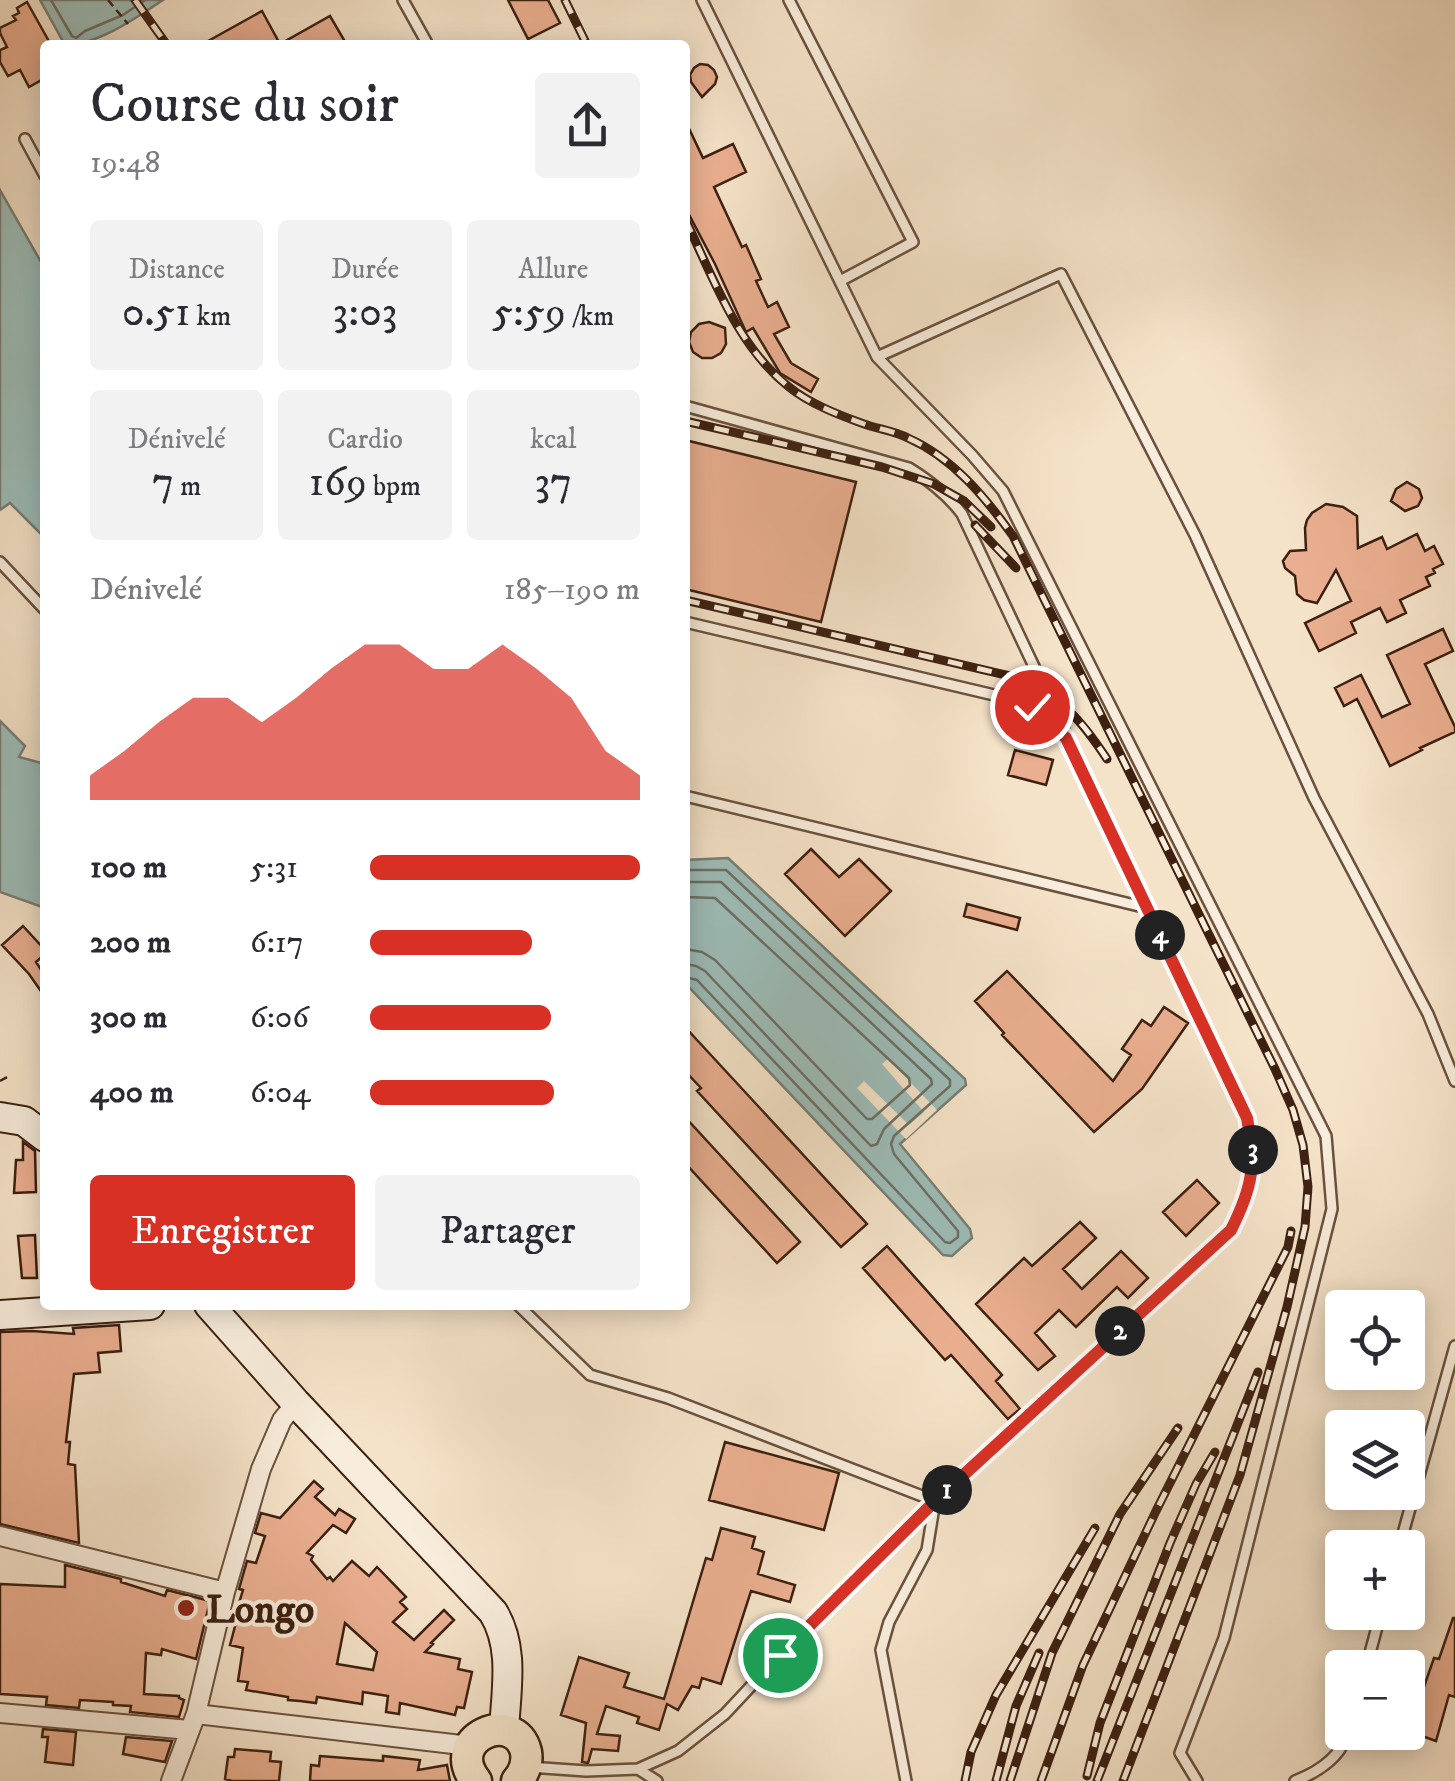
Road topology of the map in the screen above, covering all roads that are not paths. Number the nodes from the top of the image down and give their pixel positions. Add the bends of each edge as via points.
1 (403, 0) edge
2 (702, 0) edge
3 (789, 0) edge
4 (425, 40) edge
5 (25, 139) dead end
6 (40, 167) edge
7 (840, 281) junction
8 (877, 356) junction
9 (690, 407) edge
10 (0, 562) edge
11 (40, 605) edge
12 (690, 623) edge
13 (1066, 738) junction
14 (690, 797) edge
15 (1147, 908) junction
16 (1455, 1081) edge
17 (0, 1117) edge
18 (40, 1133) edge
19 (75, 1310) edge
20 (213, 1310) edge
21 (523, 1310) edge
22 (0, 1315) edge
23 (1455, 1346) edge
24 (296, 1403) junction
25 (935, 1501) junction
26 (1404, 1530) edge
27 (0, 1536) edge
28 (225, 1592) junction
29 (0, 1712) edge
30 (192, 1722) junction
31 (504, 1730) junction
32 (470, 1746) junction
33 (1341, 1750) edge
34 (638, 1769) junction
35 (521, 1774) edge
36 (171, 1781) edge
37 (476, 1781) edge
38 (656, 1781) edge
39 (906, 1781) edge
40 (1197, 1781) edge
41 (1295, 1781) edge

1 - 4 lane
2 - 7 lane
3 - 7 lane via 914,242
5 - 6 lane
7 - 8 lane
8 - 16 lane via 1061,274 1195,536 1314,798 1428,1014
8 - 40 lane via 1003,490 1326,1136 1332,1210 1224,1638 1180,1753
9 - 13 lane via 908,468 934,484 962,514
10 - 11 lane
12 - 13 lane via 1011,699 1032,707
13 - 15 lane
14 - 15 lane
15 - 25 lane via 1247,1118 1254,1155 1248,1196 1231,1230
17 - 18 main road via 24,1121
19 - 22 main road
20 - 24 main road
21 - 25 lane via 590,1375 668,1398
23 - 26 lane
24 - 28 street via 260,1469
24 - 31 main road via 493,1612 503,1628 507,1663
25 - 34 lane via 725,1714 678,1751
25 - 39 lane via 926,1550 880,1650
27 - 28 street
28 - 30 street
29 - 30 street
30 - 32 street
30 - 36 street
31 - 32 main road via 484,1732
31 - 35 main road via 525,1748
32 - 37 main road via 467,1765
33 - 41 lane
34 - 35 lane
34 - 38 lane

